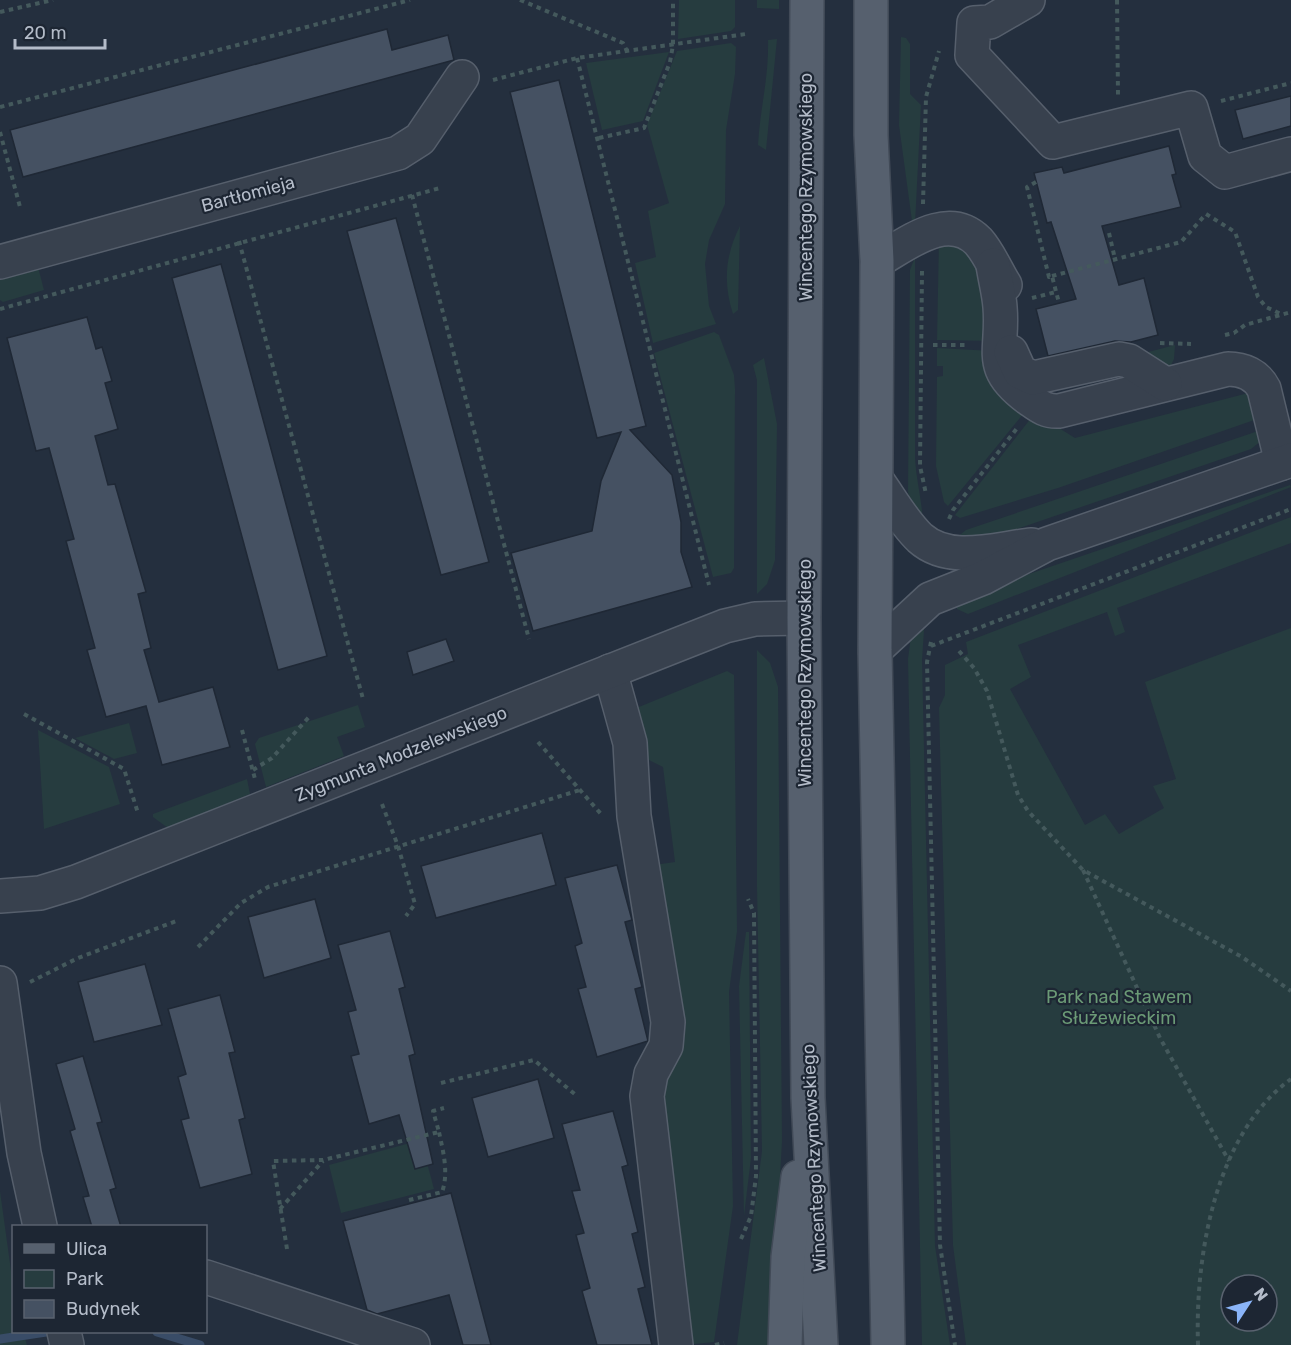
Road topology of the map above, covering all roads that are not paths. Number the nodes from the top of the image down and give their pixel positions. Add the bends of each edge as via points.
1 (807, 0) edge
2 (871, 0) edge
3 (1028, 0) edge
4 (457, 84) road end
5 (1291, 154) edge
6 (878, 261) junction
7 (0, 262) edge
8 (1287, 462) edge
9 (876, 479) junction
10 (1047, 544) junction
11 (804, 618) junction
12 (875, 650) junction
13 (610, 671) junction
14 (0, 896) edge
15 (0, 983) edge
16 (808, 1098) junction
17 (40, 1225) edge
18 (207, 1277) edge
19 (413, 1345) edge
20 (676, 1345) edge
21 (785, 1345) edge
22 (821, 1345) edge
23 (888, 1345) edge

1 - 11 main road, Wincentego Rzymowskiego
2 - 6 main road via 871,135
3 - 5 street via 990,22 974,23 972,55 1053,142 1191,108 1205,156 1225,172
4 - 7 street, Bartłomieja via 420,139 398,153
6 - 8 street via 934,230 951,228 970,235 993,265 1013,303 1011,353 1020,372 1040,379 1119,359 1129,361 1165,384 1228,369 1253,375 1264,389
6 - 9 main road
8 - 10 street
9 - 10 street via 914,532 938,548 963,553
9 - 12 main road
10 - 12 street via 983,579 930,598
11 - 13 street, Zygmunta Modzelewskiego via 755,619 725,626
11 - 16 main road, Wincentego Rzymowskiego
12 - 23 main road
13 - 14 street, Zygmunta Modzelewskiego via 76,882 40,893
13 - 20 street via 630,743 634,816 668,1022 666,1046 651,1074 647,1096
15 - 17 street via 24,1153
16 - 21 main road, Wincentego Rzymowskiego via 788,1257
16 - 22 main road, Wincentego Rzymowskiego
18 - 19 street

